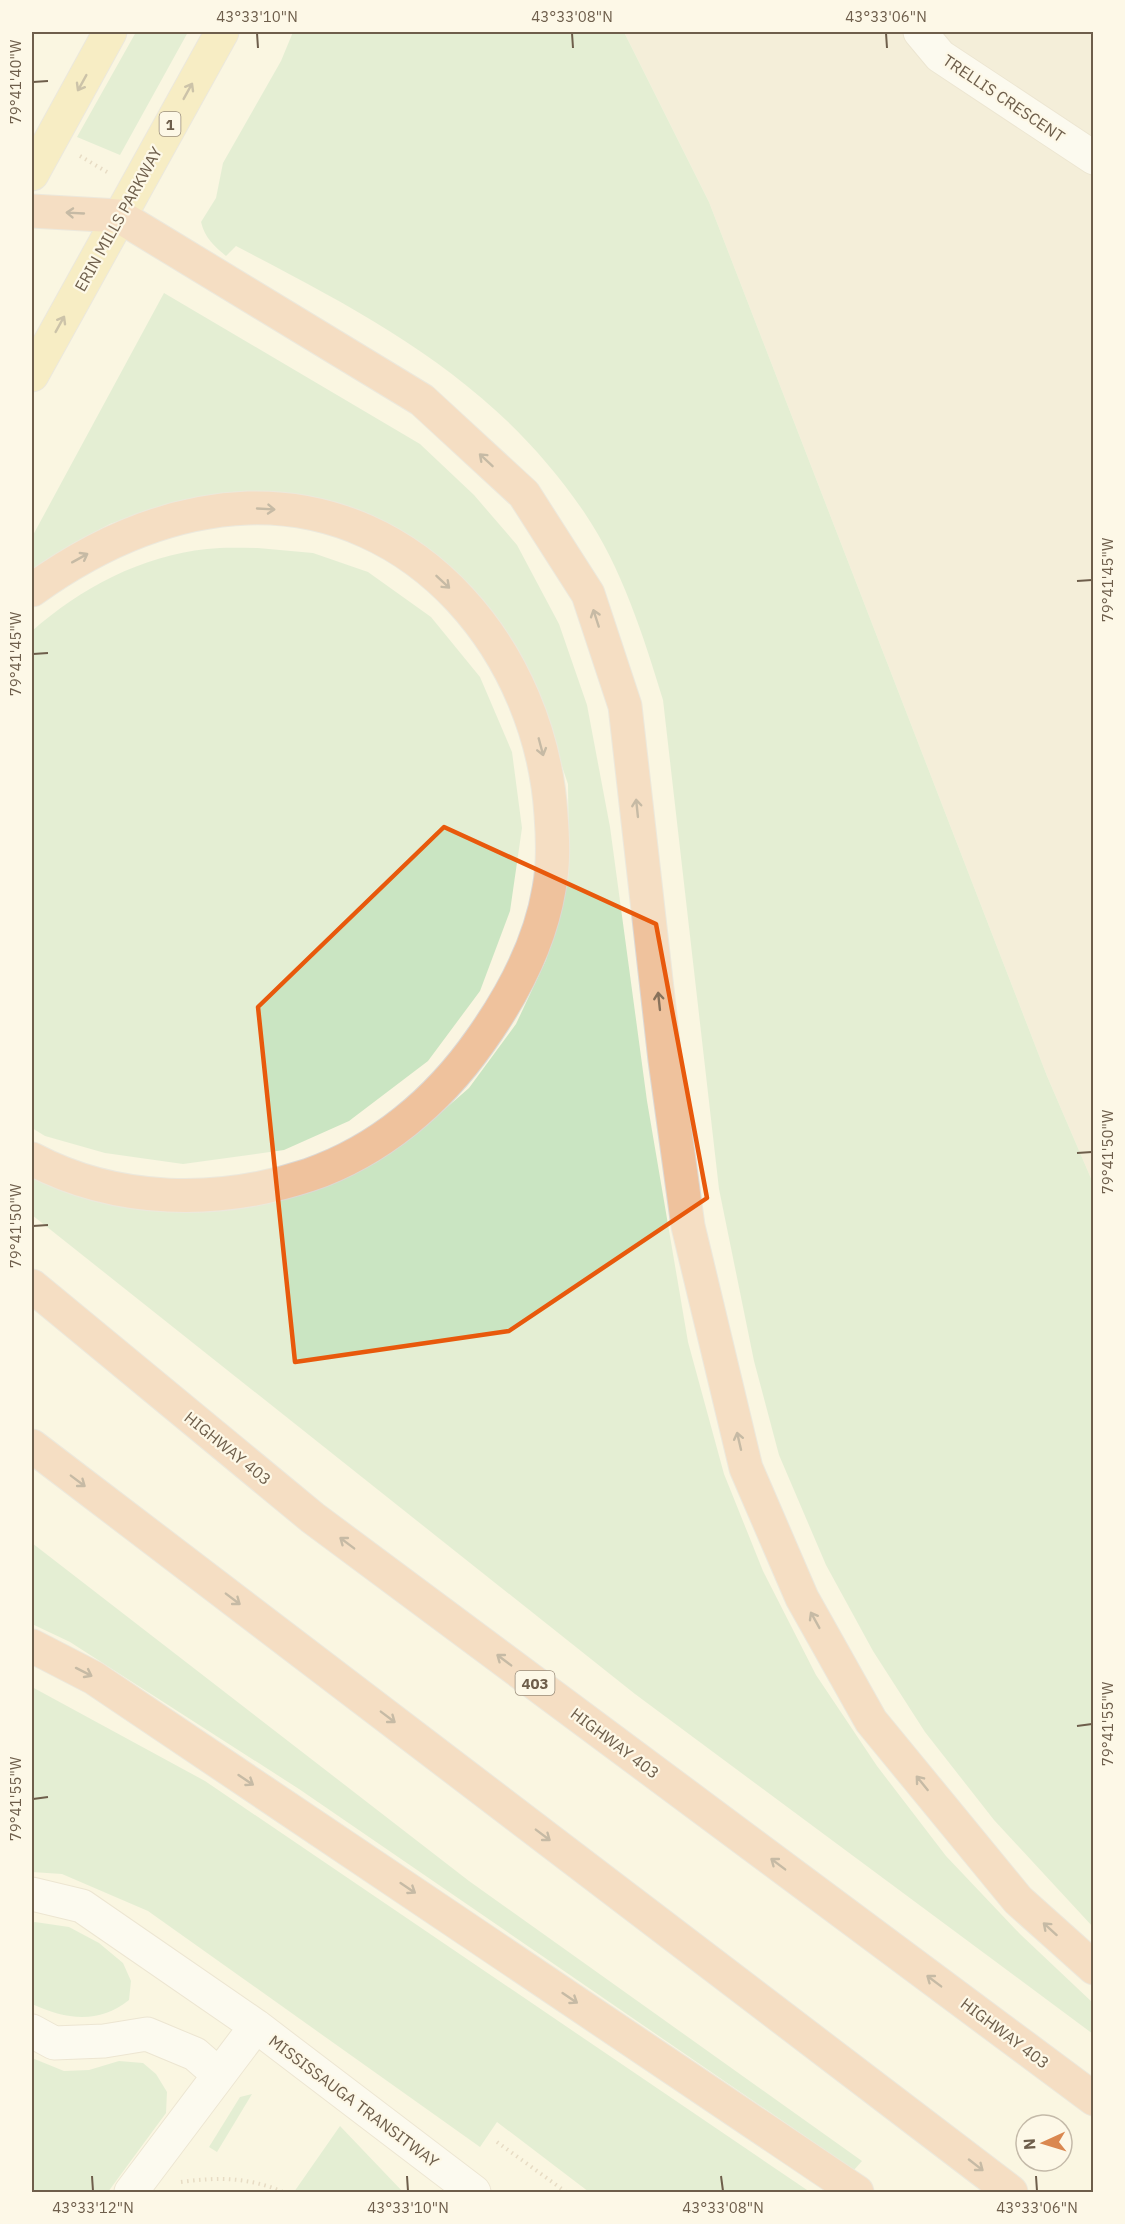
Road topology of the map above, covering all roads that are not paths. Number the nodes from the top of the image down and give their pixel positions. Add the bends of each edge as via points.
1 (110, 32) edge
2 (222, 32) edge
3 (920, 32) edge
4 (1094, 158) edge
5 (32, 174) edge
6 (32, 211) edge
7 (119, 216) junction
8 (32, 375) edge
9 (32, 590) edge
10 (32, 1159) edge
11 (32, 1286) edge
12 (32, 1446) edge
13 (32, 1646) edge
14 (32, 1894) edge
15 (1094, 1968) edge
16 (256, 2026) junction
17 (32, 2031) edge
18 (218, 2074) junction
19 (1094, 2099) edge
20 (131, 2193) edge
21 (474, 2193) edge
22 (857, 2193) edge
23 (1011, 2193) edge

1 -> 5 main road
7 -> 2 main road, ERIN MILLS PARKWAY / 1
3 - 4 street, TRELLIS CRESCENT via 940,56
7 -> 6 highway
8 -> 7 main road, ERIN MILLS PARKWAY / 1
15 -> 7 highway via 1018,1900 871,1721 802,1598 746,1468 688,1226 625,706 588,594 524,494 422,400
9 -> 10 highway via 65,566 125,535 207,512 283,510 338,523 381,539 438,577 484,626 503,655 532,716 542,749 549,783 553,852 550,887 531,952 493,1023 443,1088 408,1120 368,1148 326,1169 280,1185 234,1194 186,1197 138,1193 91,1183
19 -> 11 highway, HIGHWAY 403 / 403 via 313,1518
12 -> 23 highway
13 -> 22 highway via 94,1678
14 - 16 street via 82,1906
16 - 18 street, MISSISSAUGA TRANSITWAY
16 - 21 street, MISSISSAUGA TRANSITWAY
17 - 18 street via 54,2043 147,2034 195,2054
18 - 20 street, MISSISSAUGA TRANSITWAY

